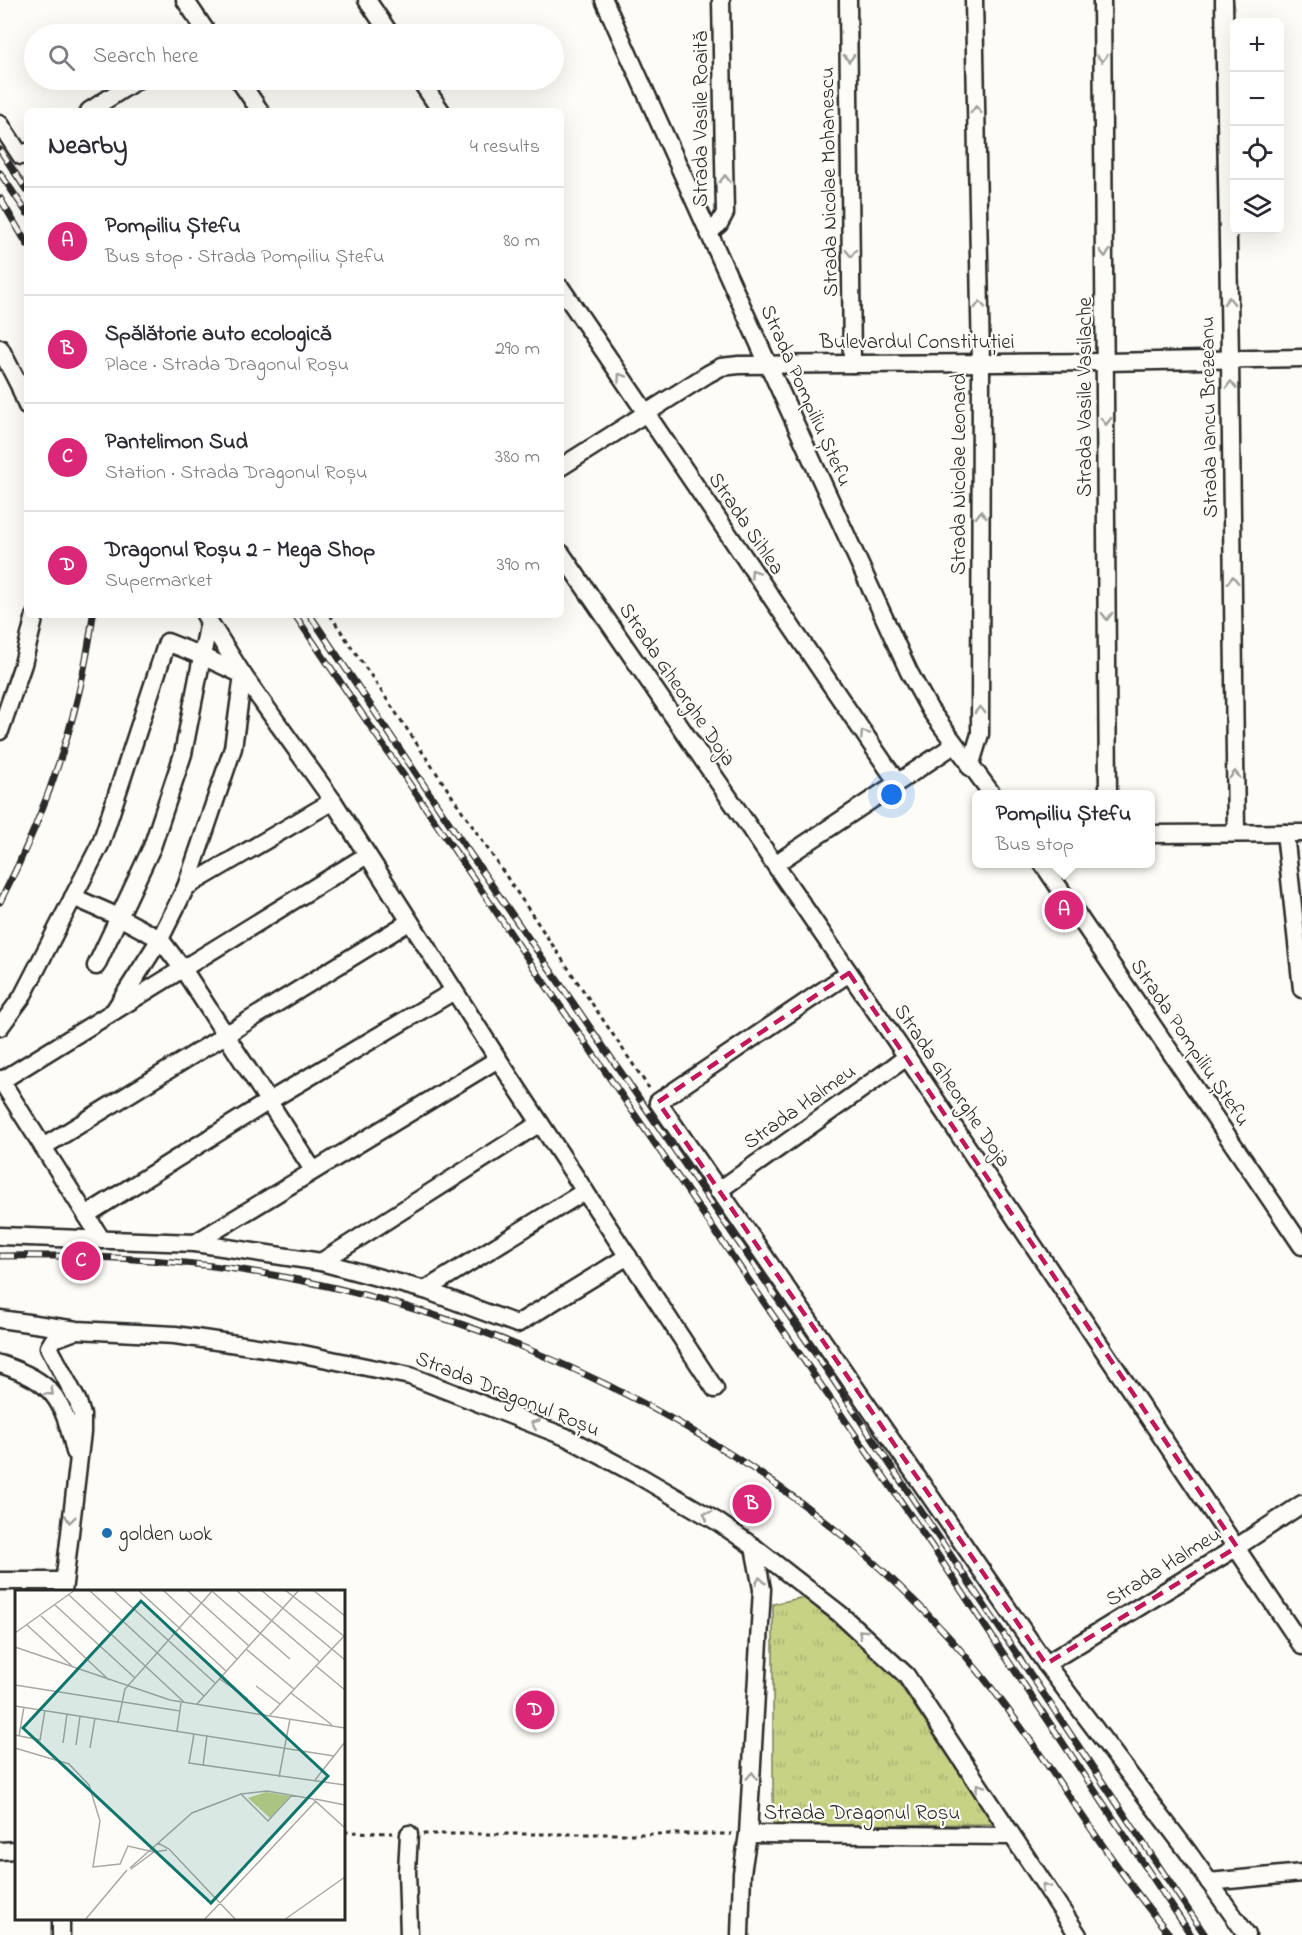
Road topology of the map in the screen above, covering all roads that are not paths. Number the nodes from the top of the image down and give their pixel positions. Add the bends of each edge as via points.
1 (185, 0) edge
2 (367, 0) edge
3 (604, 0) edge
4 (721, 0) edge
5 (848, 0) edge
6 (974, 0) edge
7 (1102, 0) edge
8 (1224, 0) edge
9 (201, 24) edge
10 (383, 24) edge
11 (122, 90) edge
12 (246, 90) edge
13 (427, 90) edge
14 (94, 108) edge
15 (258, 108) edge
16 (439, 108) edge
17 (0, 124) edge
18 (24, 154) edge
19 (709, 231) junction
20 (564, 292) edge
21 (0, 348) edge
22 (1302, 358) edge
23 (1230, 359) junction
24 (1106, 362) junction
25 (981, 363) junction
26 (768, 364) junction
27 (852, 364) junction
28 (24, 398) edge
29 (645, 413) junction
30 (564, 465) edge
31 (564, 557) edge
32 (34, 618) edge
33 (207, 618) edge
34 (202, 656) junction
35 (243, 675) junction
36 (0, 730) edge
37 (954, 745) junction
38 (970, 767) junction
39 (897, 782) junction
40 (988, 790) edge
41 (1108, 790) edge
42 (333, 801) junction
43 (1236, 833) junction
44 (1294, 833) edge
45 (1155, 834) edge
46 (367, 855) junction
47 (775, 864) junction
48 (1046, 868) edge
49 (186, 887) junction
50 (73, 897) junction
51 (119, 917) junction
52 (409, 922) junction
53 (160, 939) junction
54 (96, 966) dead end
55 (183, 969) junction
56 (849, 973) junction
57 (1302, 989) edge
58 (454, 991) junction
59 (114, 1011) junction
60 (0, 1027) edge
61 (227, 1035) junction
62 (907, 1057) junction
63 (498, 1059) junction
64 (1, 1080) edge
65 (269, 1101) junction
66 (540, 1124) junction
67 (43, 1147) junction
68 (314, 1170) junction
69 (585, 1191) junction
70 (718, 1191) junction
71 (86, 1215) junction
72 (0, 1236) edge
73 (102, 1240) junction
74 (195, 1243) junction
75 (1302, 1246) edge
76 (628, 1256) junction
77 (321, 1262) junction
78 (425, 1290) junction
79 (0, 1319) edge
80 (77, 1330) junction
81 (0, 1364) edge
82 (715, 1389) dead end
83 (77, 1461) junction
84 (1302, 1504) edge
85 (754, 1547) junction
86 (1237, 1547) junction
87 (0, 1581) edge
88 (63, 1586) edge
89 (1302, 1646) edge
90 (1046, 1664) junction
91 (409, 1834) road end
92 (748, 1834) junction
93 (1012, 1836) junction
94 (15, 1850) edge
95 (0, 1851) edge
96 (1302, 1873) edge
97 (1209, 1882) junction
98 (408, 1935) edge
99 (740, 1935) edge
100 (1078, 1935) edge
101 (1246, 1935) edge

1 - 9 street
2 - 10 street
3 - 19 street, Strada Pompiliu Ștefu
19 -> 4 street, Strada Vasile Roaită via 725,213
5 -> 27 street, Strada Nicolae Mohanescu
25 -> 6 street, Strada Nicolae Leonard
7 -> 24 street, Strada Vasile Vasilache
23 -> 8 street, Strada Iancu Brezeanu
11 - 14 street
12 - 15 street
13 - 16 street
17 - 18 street
19 - 26 street, Strada Pompiliu Ștefu
29 -> 20 street, Strada Sihlea
21 - 28 street
22 - 23 street, Bulevardul Constituției
23 - 24 street, Bulevardul Constituției
43 -> 23 street, Strada Iancu Brezeanu
24 - 25 street, Bulevardul Constituției
24 -> 41 street, Strada Vasile Vasilache
25 - 27 street, Bulevardul Constituției
38 -> 25 street, Strada Nicolae Leonard via 980,734
26 - 27 street, Bulevardul Constituției
26 - 29 street, Bulevardul Constituției via 721,367
26 - 37 street, Strada Pompiliu Ștefu via 909,672
29 - 30 street, Bulevardul Constituției
39 -> 29 street, Strada Sihlea
31 - 47 street, Strada Gheorghe Doja
32 - 36 street
33 - 34 street
33 - 35 street
34 - 35 street
34 - 50 street via 167,642 101,843
34 - 51 street via 183,754 152,847
35 - 42 street
35 - 49 street via 233,748
37 - 38 street, Strada Pompiliu Ștefu
37 - 39 street
38 - 40 street, Strada Pompiliu Ștefu
39 - 47 street
42 - 46 street
42 - 49 street
43 - 44 street
43 - 45 street
44 - 57 street
46 - 52 street
46 - 55 street
47 - 56 street, Strada Gheorghe Doja
48 - 75 street, Strada Pompiliu Ștefu
49 - 53 street
50 - 51 street
50 - 60 street via 22,996
51 - 53 street
51 - 54 street
52 - 58 street
52 - 61 street
53 - 55 street
53 - 59 street
55 - 59 street
55 - 61 street
56 - 62 street, Strada Gheorghe Doja
56 - 70 street via 658,1102
58 - 63 street
58 - 65 street
59 - 64 street
61 - 65 street
61 - 67 street
62 - 70 street, Strada Halmeu
62 - 86 street, Strada Gheorghe Doja
63 - 66 street
63 - 68 street
64 - 67 street
65 - 68 street
65 - 71 street
66 - 69 street
66 - 77 street
67 - 71 street
68 - 74 street
69 - 76 street
69 - 78 street
70 - 90 street
71 - 73 street
72 - 73 street
73 - 74 street
74 - 77 street
76 - 78 street via 517,1324
76 - 82 street
77 - 78 street
79 - 80 street, Strada Dragonul Roșu
80 - 83 street via 54,1339 49,1347 72,1387 82,1415
85 -> 80 street, Strada Dragonul Roșu via 595,1452 516,1416 410,1376 175,1335
81 -> 83 street via 52,1392 68,1420
83 -> 88 street
84 - 86 street, Strada Halmeu
92 -> 85 street, Strada Dragonul Roșu via 762,1589
93 -> 85 street, Strada Dragonul Roșu via 906,1675 840,1614
86 - 89 street, Strada Gheorghe Doja
86 - 90 street, Strada Halmeu
87 - 88 street
90 - 97 street
91 - 98 street
92 - 93 street, Strada Dragonul Roșu
92 - 99 street
100 -> 93 street, Strada Dragonul Roșu
94 - 95 street
96 - 97 street
97 - 101 street

